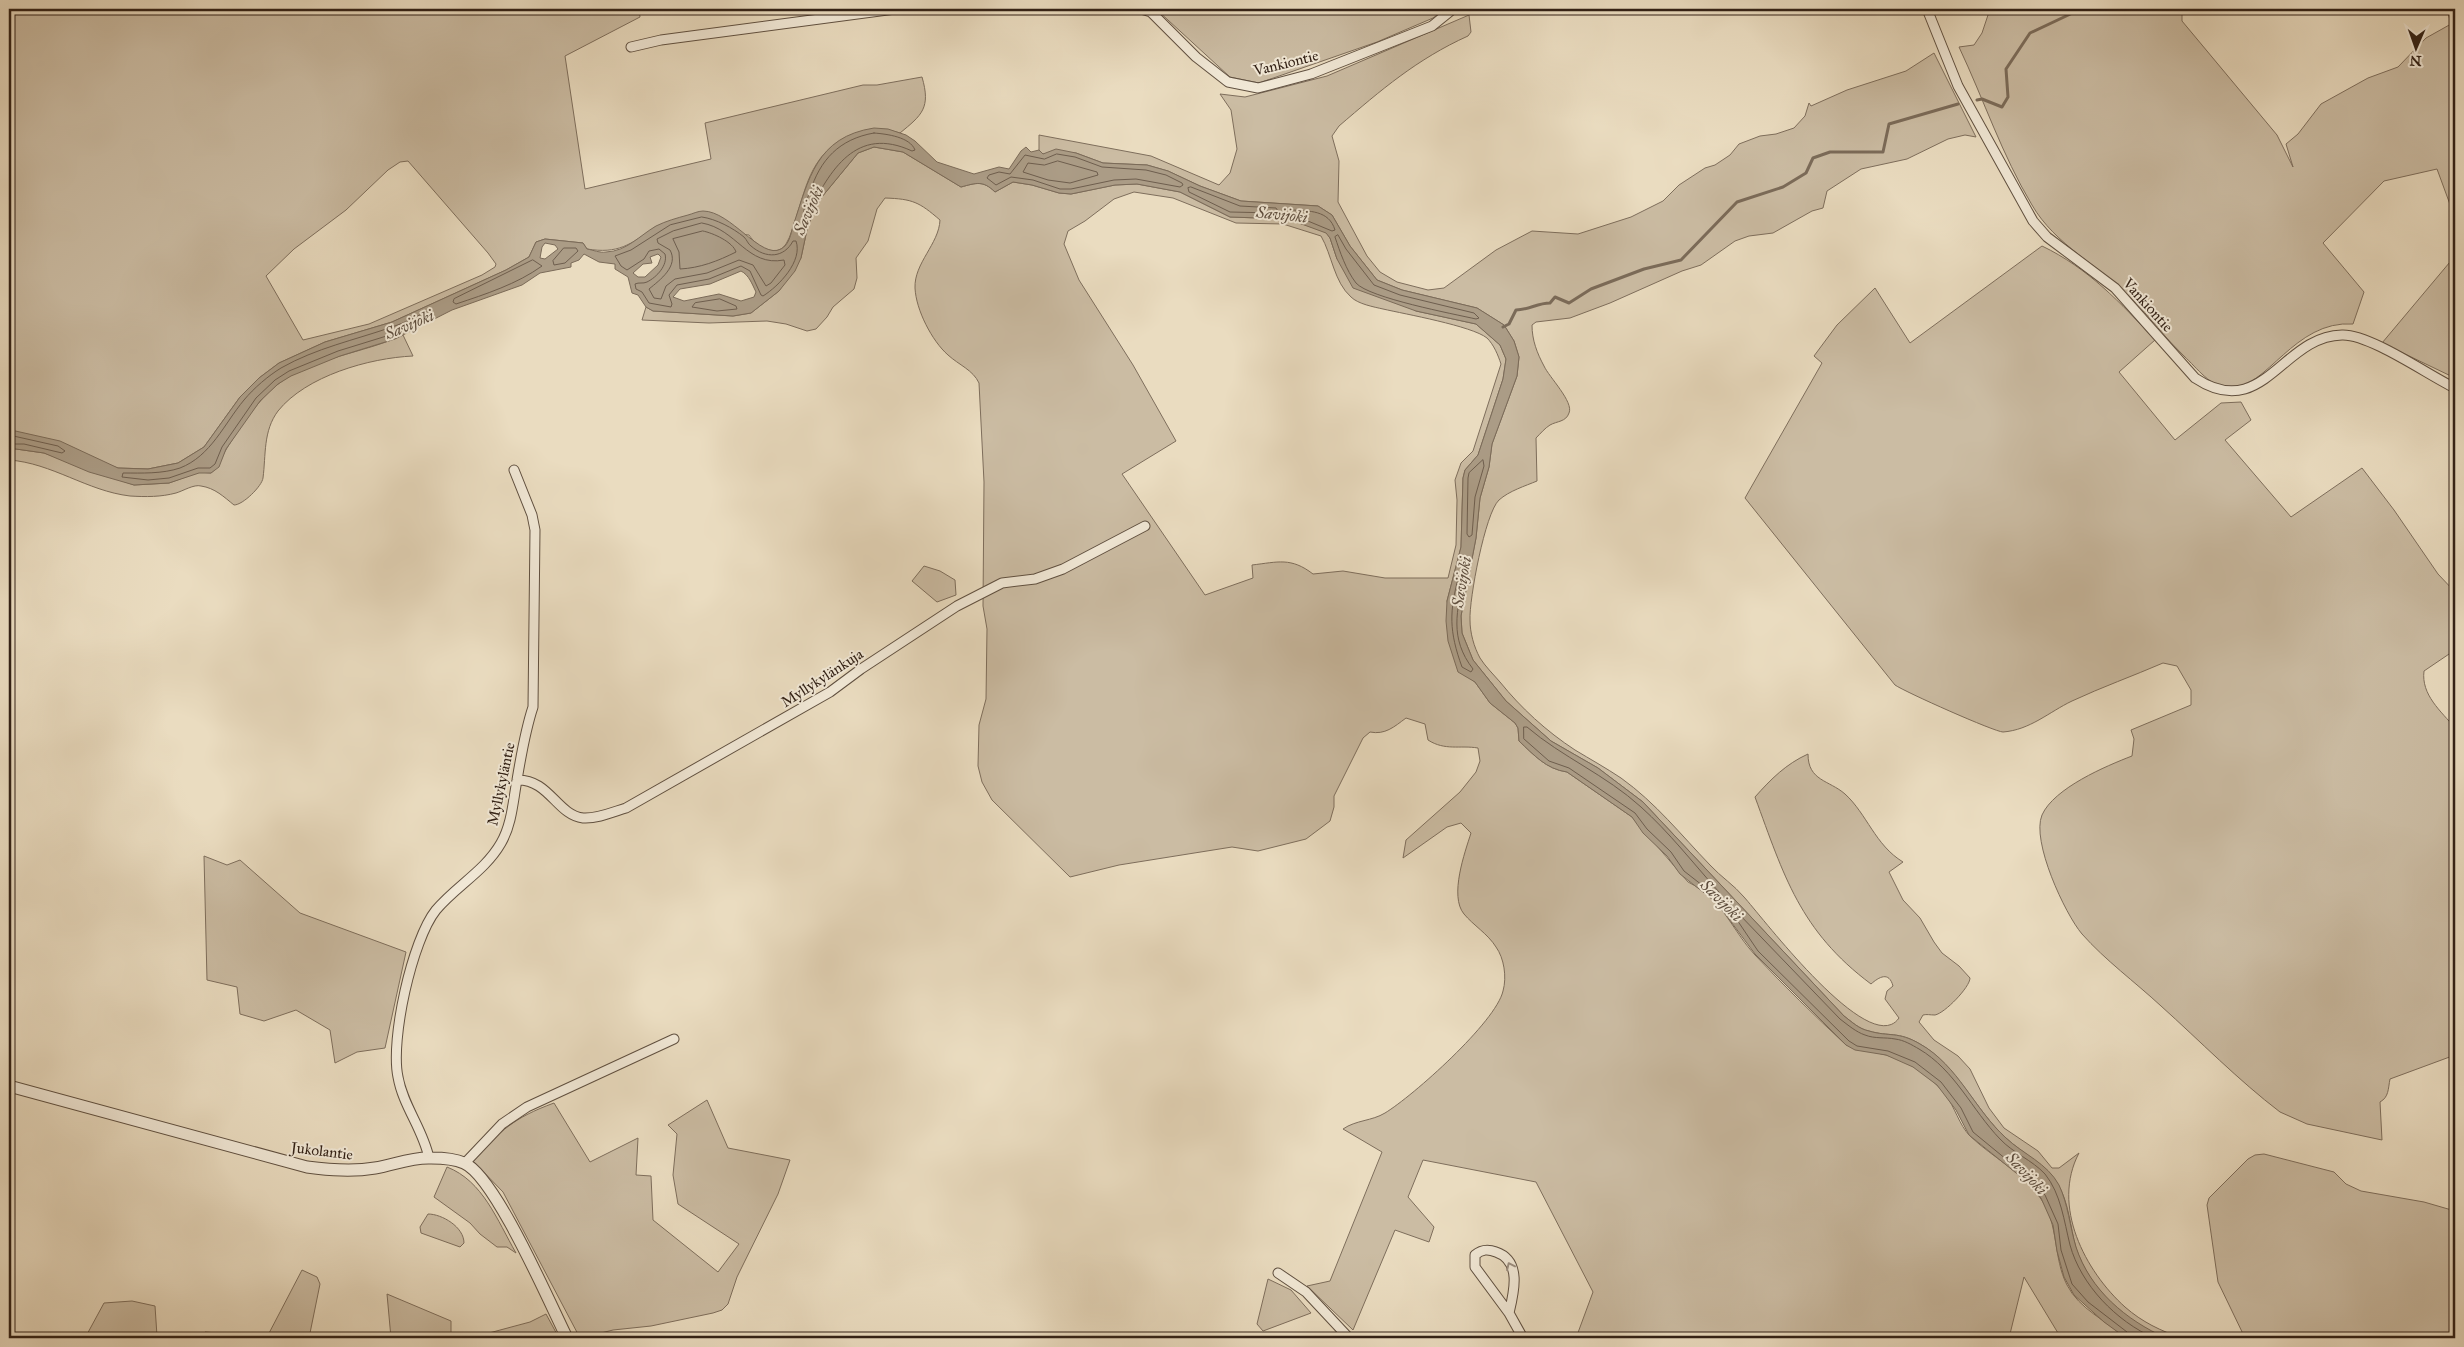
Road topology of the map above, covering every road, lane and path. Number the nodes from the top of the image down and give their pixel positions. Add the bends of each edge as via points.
1 (982, 9) edge
2 (1141, 9) edge
3 (1453, 9) edge
4 (1927, 9) edge
5 (631, 47) dead end
6 (2455, 388) edge
7 (514, 470) dead end
8 (1145, 526) dead end
9 (517, 780) junction
10 (674, 1039) dead end
11 (9, 1086) edge
12 (429, 1158) junction
13 (465, 1163) junction
14 (1278, 1273) dead end
15 (1509, 1313) junction
16 (567, 1338) edge
17 (1349, 1338) edge
18 (1523, 1338) edge

1 - 5 street via 895,9 661,40
2 - 3 street, Vankiontie via 1151,12 1196,57 1228,82 1258,88 1311,74 1432,26
4 - 6 street, Vankiontie via 1958,86 2033,220 2047,237 2115,288 2195,378 2208,387 2238,392 2252,387 2312,344 2327,337 2344,335 2360,338
7 - 9 street, Myllykyläntie via 532,516 536,548 533,707 526,727
8 - 9 street, Myllykylänkuja via 1063,569 1034,579 1002,583 958,606 830,692 626,808 584,818 572,814 536,784
9 - 12 street, Myllykyläntie via 508,828 501,842 479,870 436,911 420,939 413,960 397,1037 396,1059 403,1093 425,1138
10 - 13 street via 527,1107 502,1124
11 - 12 street, Jukolantie via 307,1167 358,1170
12 - 13 street, Jukolantie
13 - 16 street via 484,1182 505,1214
14 - 17 street via 1306,1292
15 -> 15 street via 1516,1281 1513,1268 1505,1255 1481,1250 1475,1255 1475,1267
15 - 18 street

